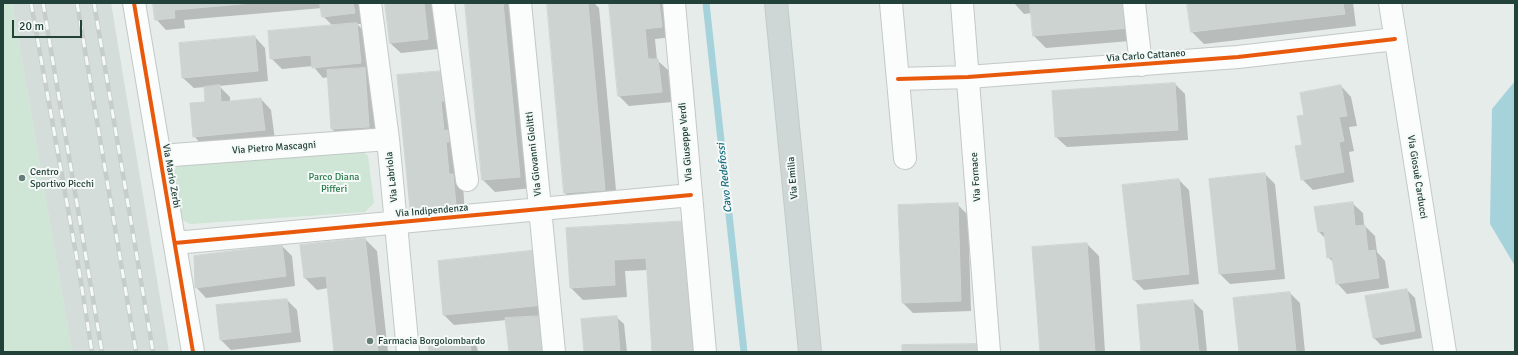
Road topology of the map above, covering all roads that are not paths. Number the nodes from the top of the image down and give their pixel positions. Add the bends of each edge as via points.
1 (134, 3) edge
2 (370, 3) edge
3 (443, 3) edge
4 (520, 3) edge
5 (674, 3) edge
6 (776, 3) edge
7 (891, 3) edge
8 (962, 3) edge
9 (1134, 3) edge
10 (1390, 3) edge
11 (1395, 39) junction
12 (1141, 65) junction
13 (968, 77) junction
14 (898, 79) junction
15 (388, 139) junction
16 (160, 156) junction
17 (905, 158) dead end
18 (467, 180) dead end
19 (691, 195) junction
20 (540, 210) junction
21 (396, 223) junction
22 (175, 244) junction
23 (193, 352) edge
24 (408, 352) edge
25 (554, 352) edge
26 (705, 352) edge
27 (810, 352) edge
28 (989, 352) edge
29 (1445, 352) edge

1 - 16 street, Via Mario Zerbi
2 - 15 street, Via Labriola
3 - 18 street
4 - 20 street, Via Giovanni Giolitti
5 - 19 street, Via Giuseppe Verdi
6 - 27 main road, Via Emilia
7 - 14 street
8 - 13 street, Via Fornace
9 - 12 street
10 - 11 street, Via Giosuè Carducci
11 - 12 street, Via Carlo Cattaneo
11 - 29 street, Via Giosuè Carducci
12 - 13 street, Via Carlo Cattaneo
13 - 14 street, Via Carlo Cattaneo
13 - 28 street, Via Fornace
14 - 17 street
15 - 16 street, Via Pietro Mascagni
15 - 21 street, Via Labriola
16 - 22 street, Via Mario Zerbi
19 - 20 street, Via Indipendenza
19 - 26 street, Via Giuseppe Verdi
20 - 21 street, Via Indipendenza
20 - 25 street, Via Giovanni Giolitti
21 - 22 street, Via Indipendenza
21 - 24 street, Via Labriola
22 - 23 street, Via Mario Zerbi

